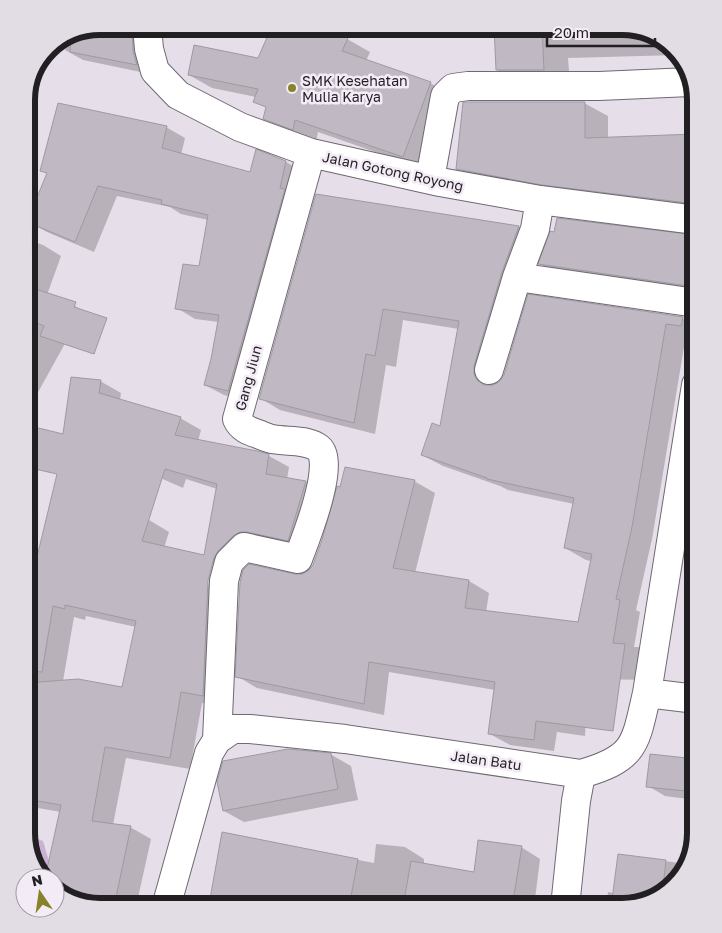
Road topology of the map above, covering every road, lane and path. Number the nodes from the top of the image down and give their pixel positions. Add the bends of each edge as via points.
1 (148, 35) edge
2 (685, 82) edge
3 (311, 153) junction
4 (430, 179) junction
5 (540, 200) junction
6 (687, 219) edge
7 (517, 277) junction
8 (687, 302) edge
9 (488, 370) dead end
10 (687, 474) edge
11 (647, 693) junction
12 (687, 698) edge
13 (217, 740) junction
14 (581, 774) junction
15 (168, 898) edge
16 (566, 898) edge

1 - 3 street, Jalan Gotong Royong via 155,71 178,95 240,127
2 - 4 street via 453,88 446,96
3 - 4 street, Jalan Gotong Royong
3 - 13 street, Gang Jiun via 237,419 240,425 257,434 320,448 324,463 318,505 298,559 244,547 229,562 224,581
4 - 5 street, Jalan Gotong Royong
5 - 6 street, Jalan Gotong Royong
5 - 7 street via 535,229
7 - 8 street
7 - 9 street
10 - 11 street, Jalan Batu
11 - 12 street
11 - 14 street, Jalan Batu via 634,742 620,759 604,768
13 - 14 street, Jalan Batu via 233,729 278,732
13 - 15 street via 209,752
14 - 16 street

